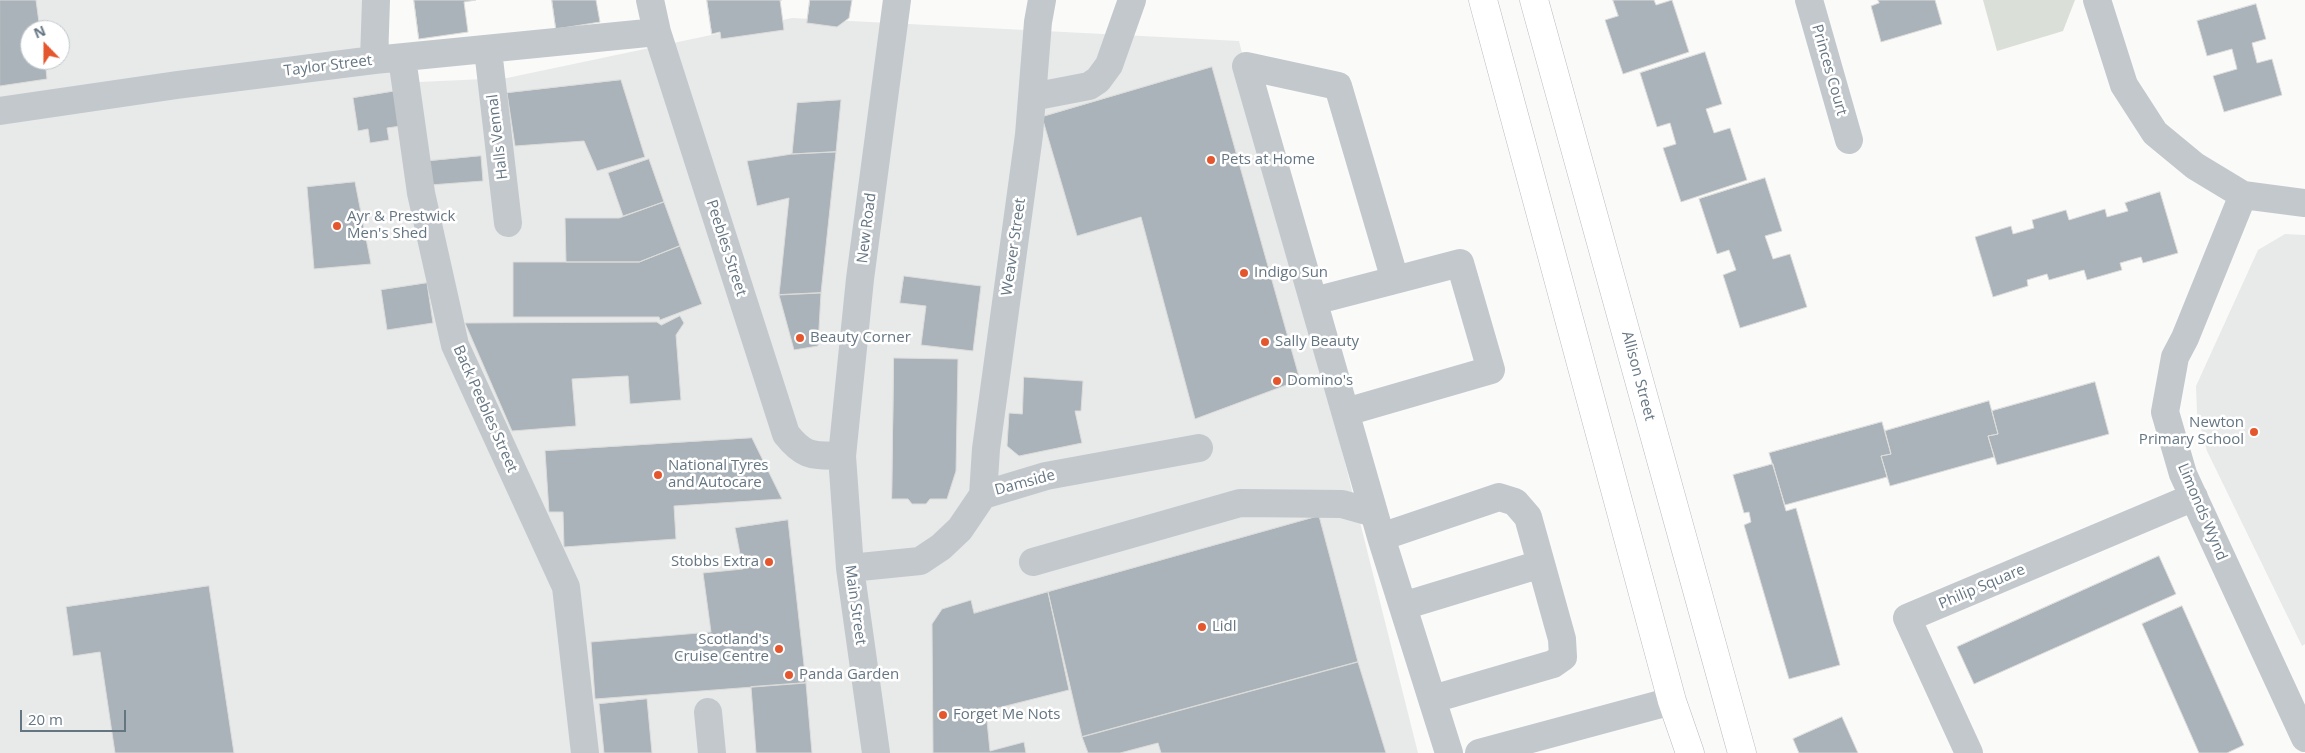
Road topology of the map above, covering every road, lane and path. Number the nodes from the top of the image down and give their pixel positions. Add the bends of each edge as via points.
1 (376, 0) edge
2 (650, 0) edge
3 (897, 0) edge
4 (1042, 0) edge
5 (1132, 0) edge
6 (1483, 0) edge
7 (1534, 0) edge
8 (1809, 0) edge
9 (2098, 0) edge
10 (656, 32) junction
11 (488, 50) junction
12 (402, 58) junction
13 (374, 60) junction
14 (1032, 97) junction
15 (0, 111) edge
16 (1848, 140) dead end
17 (2242, 195) junction
18 (2305, 203) edge
19 (508, 223) dead end
20 (1395, 280) junction
21 (1314, 302) junction
22 (1346, 412) junction
23 (1199, 448) dead end
24 (842, 456) junction
25 (984, 495) junction
26 (2194, 497) junction
27 (1377, 525) junction
28 (1033, 562) dead end
29 (1541, 564) junction
30 (850, 568) junction
31 (1403, 606) junction
32 (1432, 699) junction
33 (1672, 701) junction
34 (708, 712) dead end
35 (2305, 738) edge
36 (585, 753) edge
37 (712, 753) edge
38 (876, 753) edge
39 (1449, 753) edge
40 (1479, 753) edge
41 (1690, 753) edge
42 (1742, 753) edge
43 (1970, 753) edge

1 - 13 street
2 - 10 street, Peebles Street
3 - 24 street, New Road via 860,279
4 - 14 street, Weaver Street
5 - 14 street via 1109,65 1098,80 1089,86
6 - 33 main road
7 - 42 main road, Allison Street
8 - 16 street, Princes Court
9 - 17 street via 2124,85 2155,133 2195,166
10 - 11 street, Taylor Street
10 - 24 street, Peebles Street via 786,434 798,449 817,455
11 - 12 street, Taylor Street
11 - 19 street, Halls Vennal
12 - 13 street, Taylor Street
12 - 36 street, Back Peebles Street via 421,194 455,345 566,587
13 - 15 street, Taylor Street via 177,84
14 - 25 street, Weaver Street via 986,449
17 - 18 street
17 - 26 street, Limonds Wynd via 2175,357 2166,412 2183,474
20 - 21 street
20 - 21 street via 1338,86 1246,66
20 - 22 street via 1460,263 1491,370
21 - 22 street
22 - 27 street
23 - 25 street, Damside via 1046,476
24 - 30 street, Main Street
25 - 30 street, Damside via 960,529 920,561
26 - 35 street, Limonds Wynd
26 - 43 street, Philip Square via 1907,618
27 - 28 street via 1342,504 1240,503
27 - 29 street via 1499,497 1515,502 1528,517
27 - 31 street
29 - 31 street
29 - 32 street via 1562,639 1563,657 1553,664
30 - 38 street, Main Street
31 - 32 street
32 - 39 street
33 - 40 street
33 - 41 main road
34 - 37 street

